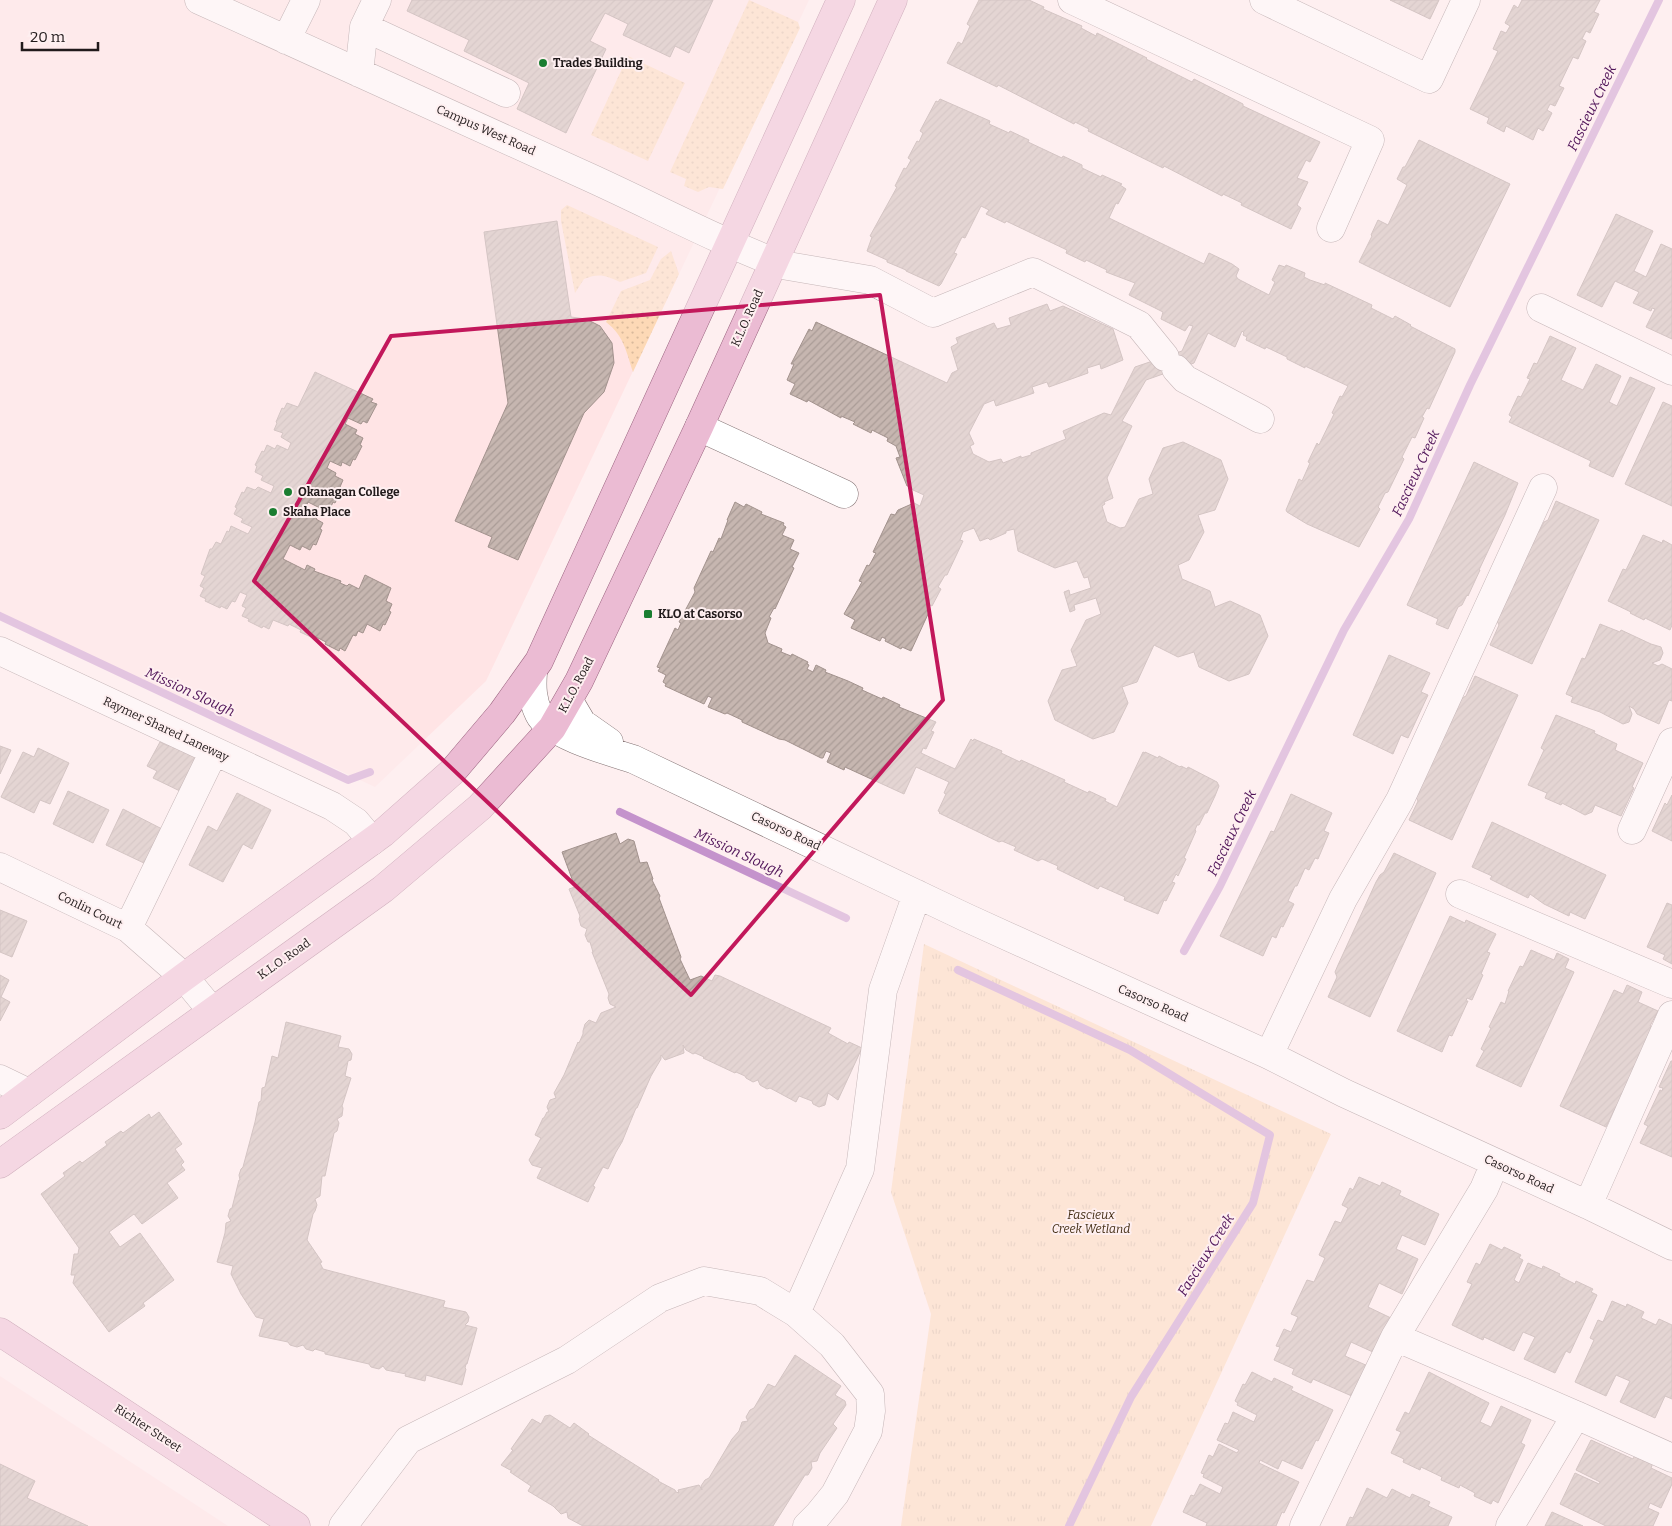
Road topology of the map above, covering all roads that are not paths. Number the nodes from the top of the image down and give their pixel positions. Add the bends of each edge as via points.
1 (199, 0) edge
2 (306, 0) edge
3 (376, 0) edge
4 (841, 0) edge
5 (893, 0) edge
6 (1072, 0) edge
7 (1264, 0) edge
8 (1466, 0) edge
9 (364, 27) junction
10 (286, 40) junction
11 (359, 73) junction
12 (506, 93) dead end
13 (1331, 228) dead end
14 (729, 243) junction
15 (773, 261) junction
16 (1541, 308) dead end
17 (1672, 371) edge
18 (1260, 418) dead end
19 (698, 427) junction
20 (1543, 488) dead end
21 (844, 494) dead end
22 (0, 651) edge
23 (533, 672) junction
24 (569, 701) junction
25 (552, 728) junction
26 (1672, 742) edge
27 (214, 751) junction
28 (633, 759) junction
29 (1632, 830) dead end
30 (372, 842) junction
31 (0, 867) edge
32 (917, 894) junction
33 (1460, 894) dead end
34 (128, 928) junction
35 (184, 977) junction
36 (1672, 984) edge
37 (212, 1011) junction
38 (1672, 1015) edge
39 (1269, 1055) junction
40 (0, 1079) edge
41 (29, 1092) junction
42 (0, 1115) edge
43 (1495, 1163) junction
44 (0, 1164) edge
45 (1588, 1205) junction
46 (1672, 1246) edge
47 (796, 1313) junction
48 (3, 1331) edge
49 (1395, 1337) junction
50 (1576, 1415) junction
51 (1672, 1458) edge
52 (296, 1526) edge
53 (343, 1526) edge
54 (807, 1526) edge
55 (1304, 1526) edge
56 (1510, 1526) edge

1 - 10 street, Campus West Road
2 - 10 street
3 - 9 street
4 - 14 main road
5 - 15 main road, K.L.O. Road
6 - 13 street via 1370,140
7 - 8 street via 1429,79
9 - 11 street
9 - 12 street
10 - 11 street, Campus West Road
11 - 14 street, Campus West Road
14 - 15 street, Campus West Road
14 - 23 main road
15 - 18 street, Campus West Road via 870,280 933,313 1033,272 1139,325 1185,379
15 - 19 main road, K.L.O. Road
16 - 17 street
19 - 21 street
19 - 24 main road, K.L.O. Road
20 - 39 street via 1400,800 1343,900
22 - 27 street, Raymer Shared Laneway
23 - 25 street via 532,694 540,715
23 - 30 main road via 452,772
24 - 25 main road, K.L.O. Road
24 - 28 street, Casorso Road via 582,723
25 - 28 street, Casorso Road
25 - 37 main road, K.L.O. Road via 480,807 383,889
26 - 29 street
27 - 30 street, Raymer Shared Laneway via 332,806 356,822
27 - 34 street
28 - 32 street, Casorso Road
30 - 35 main road
31 - 34 street, Conlin Court
32 - 39 street, Casorso Road
32 - 47 street via 883,990 860,1169
33 - 36 street
34 - 35 street, Conlin Court
35 - 37 street, Conlin Court
35 - 41 main road
37 - 44 main road, K.L.O. Road
38 - 45 street
39 - 43 street, Casorso Road
40 - 41 street
41 - 42 main road
43 - 45 street, Casorso Road
43 - 49 street via 1484,1189
45 - 46 street, Casorso Road
47 - 53 street via 760,1291 704,1281 660,1298 567,1360 408,1440
47 - 54 street via 832,1345 870,1394 871,1411 868,1431 835,1494
48 - 52 main road, Richter Street
49 - 50 street
49 - 55 street
50 - 51 street
50 - 56 street

